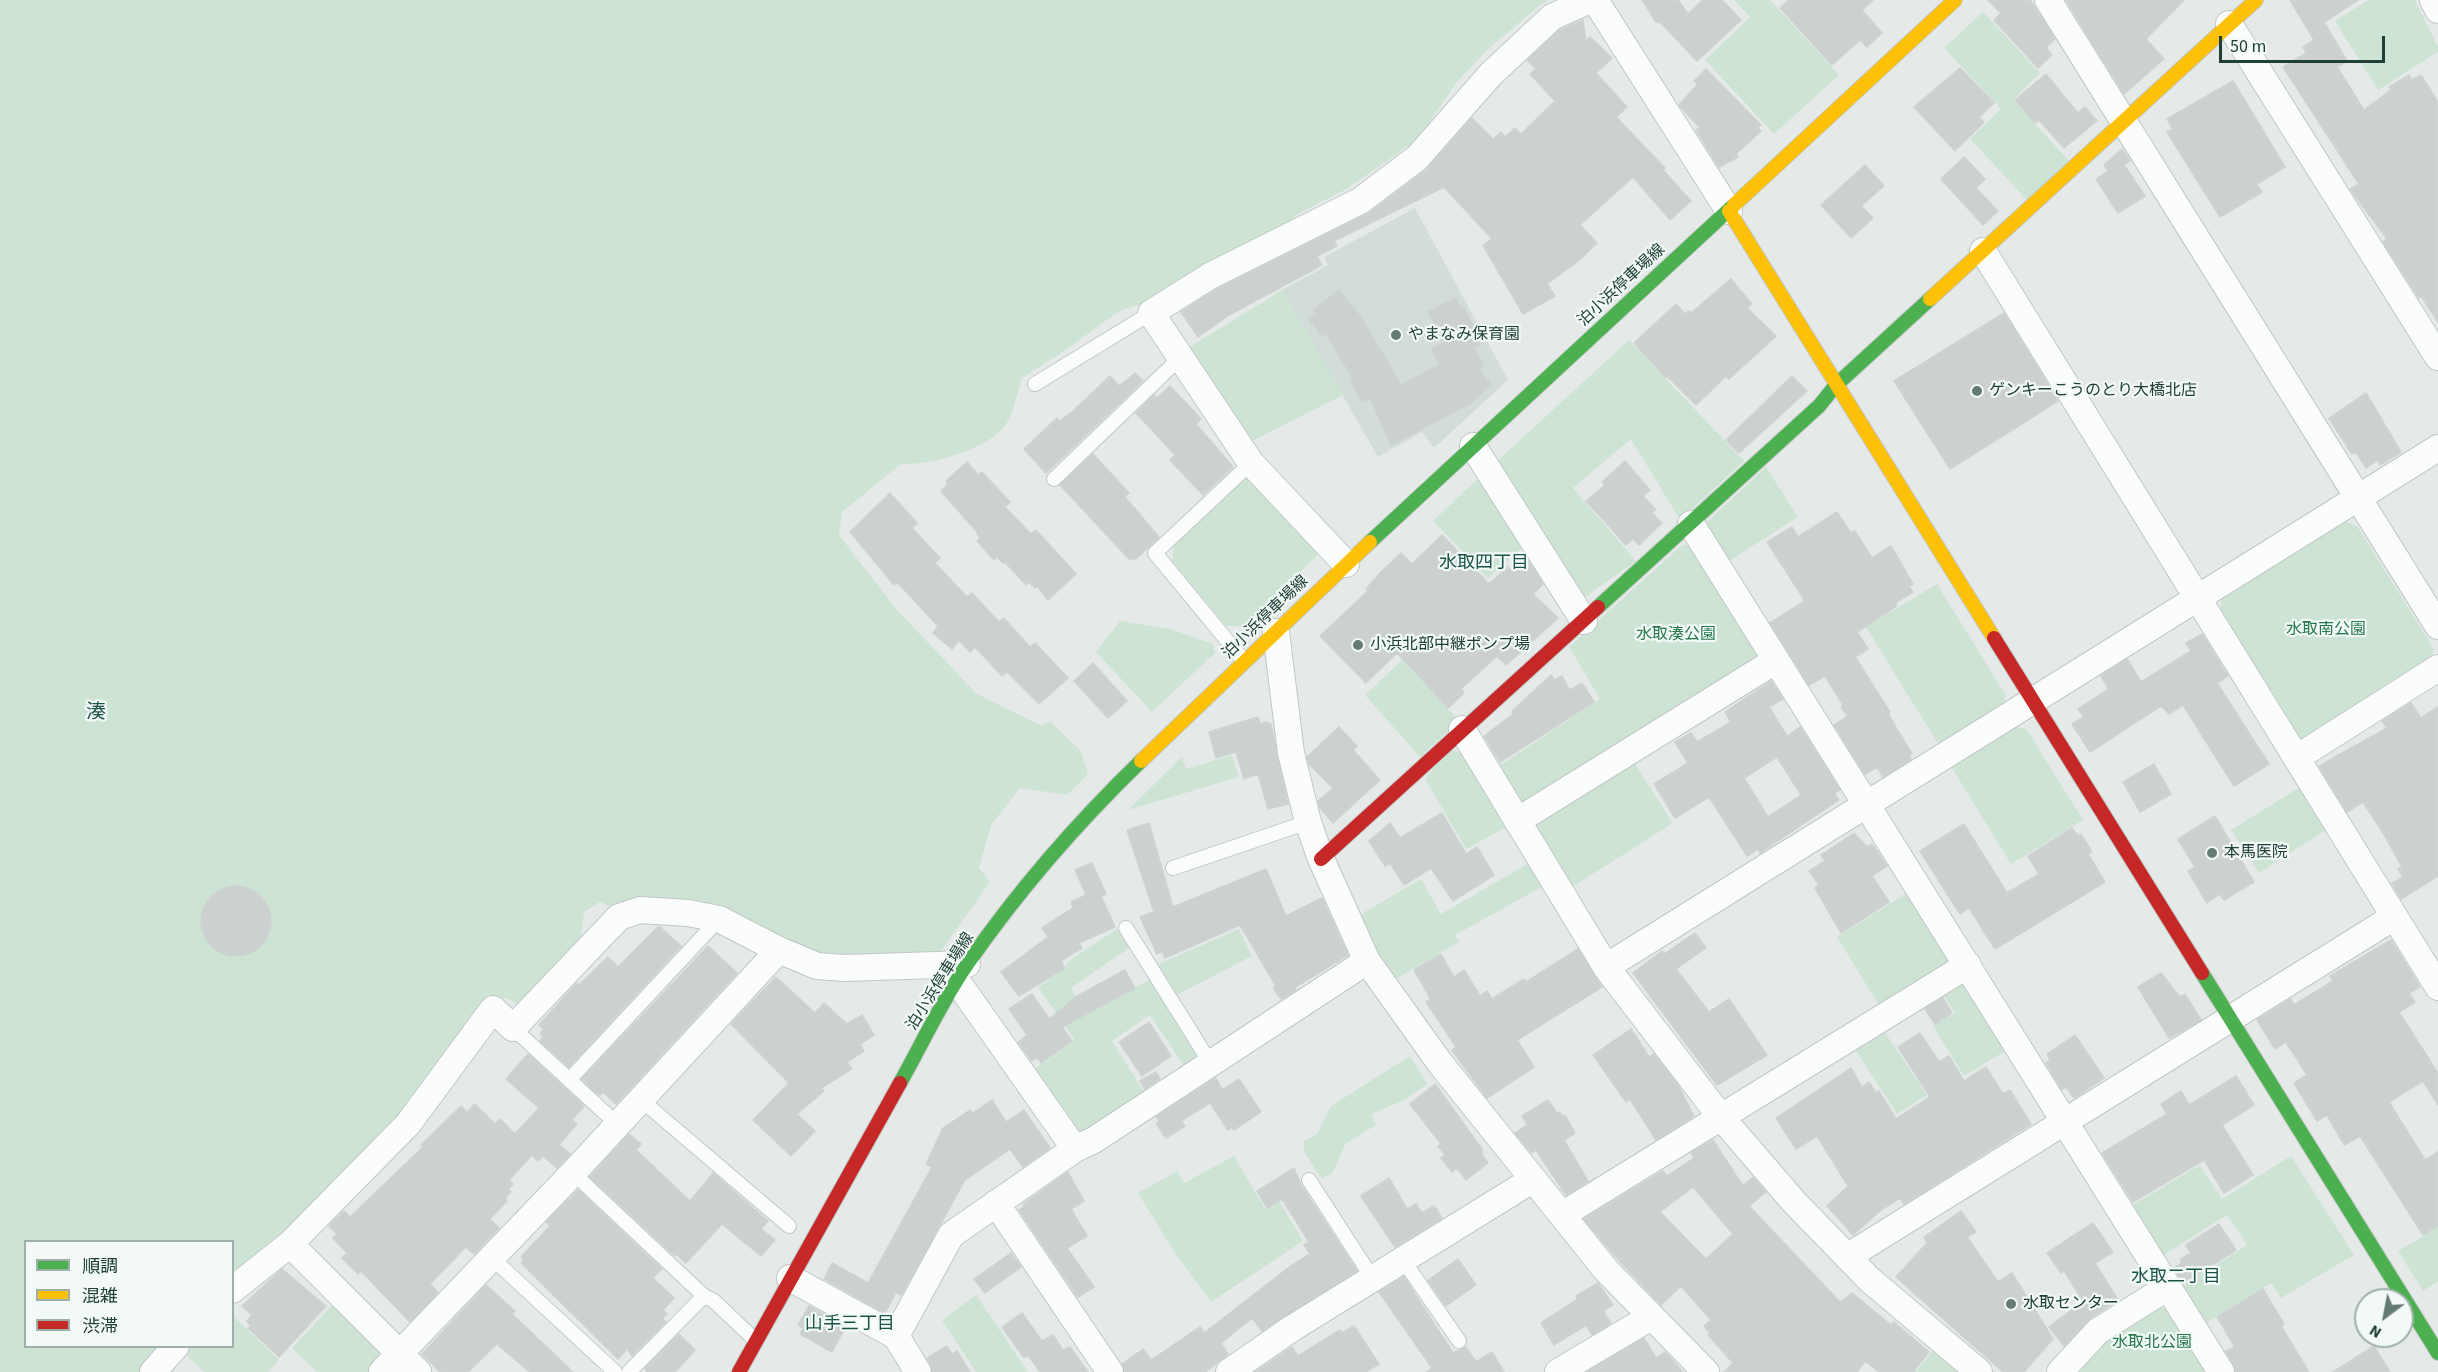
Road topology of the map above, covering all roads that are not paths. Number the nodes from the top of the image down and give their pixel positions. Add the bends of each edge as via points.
1 (1590, 0) edge
2 (1595, 0) edge
3 (2048, 0) edge
4 (2256, 0) edge
5 (2433, 0) edge
6 (1950, 2) edge
7 (2438, 10) edge
8 (2229, 24) junction
9 (2123, 122) junction
10 (1729, 211) junction
11 (1983, 251) junction
12 (1151, 313) junction
13 (1181, 357) junction
14 (2438, 357) edge
15 (1035, 384) dead end
16 (1836, 385) junction
17 (1473, 446) junction
18 (2438, 448) edge
19 (1251, 463) junction
20 (1054, 479) dead end
21 (2357, 498) junction
22 (1691, 524) junction
23 (1346, 564) junction
24 (2200, 598) junction
25 (1584, 621) junction
26 (2438, 626) edge
27 (1276, 632) junction
28 (1244, 661) junction
29 (1774, 661) junction
30 (2438, 668) edge
31 (2031, 700) junction
32 (1462, 729) junction
33 (2298, 757) junction
34 (1867, 803) junction
35 (1517, 821) junction
36 (1308, 822) junction
37 (1321, 860) junction
38 (1173, 868) dead end
39 (2394, 917) junction
40 (719, 919) junction
41 (1125, 928) dead end
42 (779, 950) junction
43 (1367, 962) junction
44 (1968, 965) junction
45 (1606, 967) junction
46 (962, 973) junction
47 (2438, 987) edge
48 (2231, 1018) junction
49 (513, 1028) junction
50 (1211, 1064) junction
51 (569, 1080) junction
52 (640, 1100) junction
53 (1720, 1116) junction
54 (2065, 1120) junction
55 (617, 1124) junction
56 (1075, 1149) junction
57 (573, 1173) junction
58 (1309, 1180) dead end
59 (1532, 1180) junction
60 (996, 1203) junction
61 (1562, 1215) junction
62 (789, 1226) dead end
63 (290, 1244) junction
64 (492, 1257) junction
65 (1847, 1257) junction
66 (1403, 1260) junction
67 (790, 1278) junction
68 (1372, 1279) junction
69 (2169, 1287) junction
70 (234, 1288) edge
71 (704, 1296) junction
72 (1651, 1317) junction
73 (896, 1336) junction
74 (755, 1340) junction
75 (1459, 1341) dead end
76 (175, 1348) edge
77 (2438, 1353) edge
78 (400, 1354) junction
79 (153, 1372) edge
80 (382, 1372) edge
81 (418, 1372) edge
82 (615, 1372) edge
83 (628, 1372) edge
84 (739, 1372) edge
85 (918, 1372) edge
86 (1110, 1372) edge
87 (1229, 1372) edge
88 (1558, 1372) edge
89 (1706, 1372) edge
90 (1979, 1372) edge
91 (2060, 1372) edge
92 (2221, 1372) edge

1 - 12 street via 1552,17 1491,74 1417,158 1360,201 1210,276
2 - 10 street
3 - 9 street
4 - 8 street
5 - 7 street
6 - 10 street, 泊小浜停車場線
8 - 9 street
8 - 14 street
9 - 11 street
9 - 21 street
10 - 16 street
10 - 17 street, 泊小浜停車場線
11 - 16 street
11 - 24 street
12 - 13 street
12 - 15 lane
13 - 19 street
13 - 20 lane
16 - 22 street via 1819,406
16 - 31 street
17 - 23 street, 泊小浜停車場線
17 - 25 street
18 - 21 street
19 - 23 street
19 - 28 lane via 1155,554
21 - 24 street
21 - 26 street
22 - 25 street
22 - 29 street
23 - 27 street, 泊小浜停車場線
24 - 31 street
24 - 33 street
25 - 32 street
27 - 28 street, 泊小浜停車場線
27 - 36 street via 1291,753
28 - 46 street, 泊小浜停車場線 via 1103,798 1017,898
29 - 34 street
29 - 35 street
30 - 33 street
31 - 34 street
31 - 48 street
32 - 35 street
32 - 37 street
33 - 39 street
34 - 44 street
34 - 45 street
35 - 45 street
36 - 37 street
36 - 38 lane
37 - 43 street
39 - 47 street
39 - 48 street
40 - 42 street
40 - 49 street via 639,910 619,918
40 - 51 lane
41 - 50 lane
42 - 46 street via 817,966
42 - 52 street
43 - 50 street
43 - 59 street
44 - 53 street
44 - 54 street
45 - 53 street
46 - 56 street
46 - 67 street, 泊小浜停車場線
48 - 54 street
48 - 77 street
49 - 51 lane
49 - 63 street via 493,1009 408,1124
50 - 56 street
51 - 55 lane
52 - 55 street
52 - 62 lane
53 - 61 street
53 - 65 street
54 - 65 street
54 - 69 street
55 - 57 street
56 - 60 street
57 - 64 street
57 - 71 lane
58 - 68 lane
59 - 61 street
59 - 66 street
60 - 73 street via 951,1235
60 - 86 street
61 - 72 street via 1606,1270
63 - 70 street
63 - 78 street
64 - 78 street
64 - 82 lane
65 - 90 street
66 - 68 street
66 - 75 lane
67 - 73 street
67 - 74 street, 泊小浜停車場線
68 - 87 street
69 - 91 street via 2098,1331
69 - 92 street
71 - 74 lane
71 - 83 lane
72 - 88 street
72 - 89 street
73 - 85 street
74 - 84 street, 泊小浜停車場線
76 - 79 street
78 - 80 street
78 - 81 street

